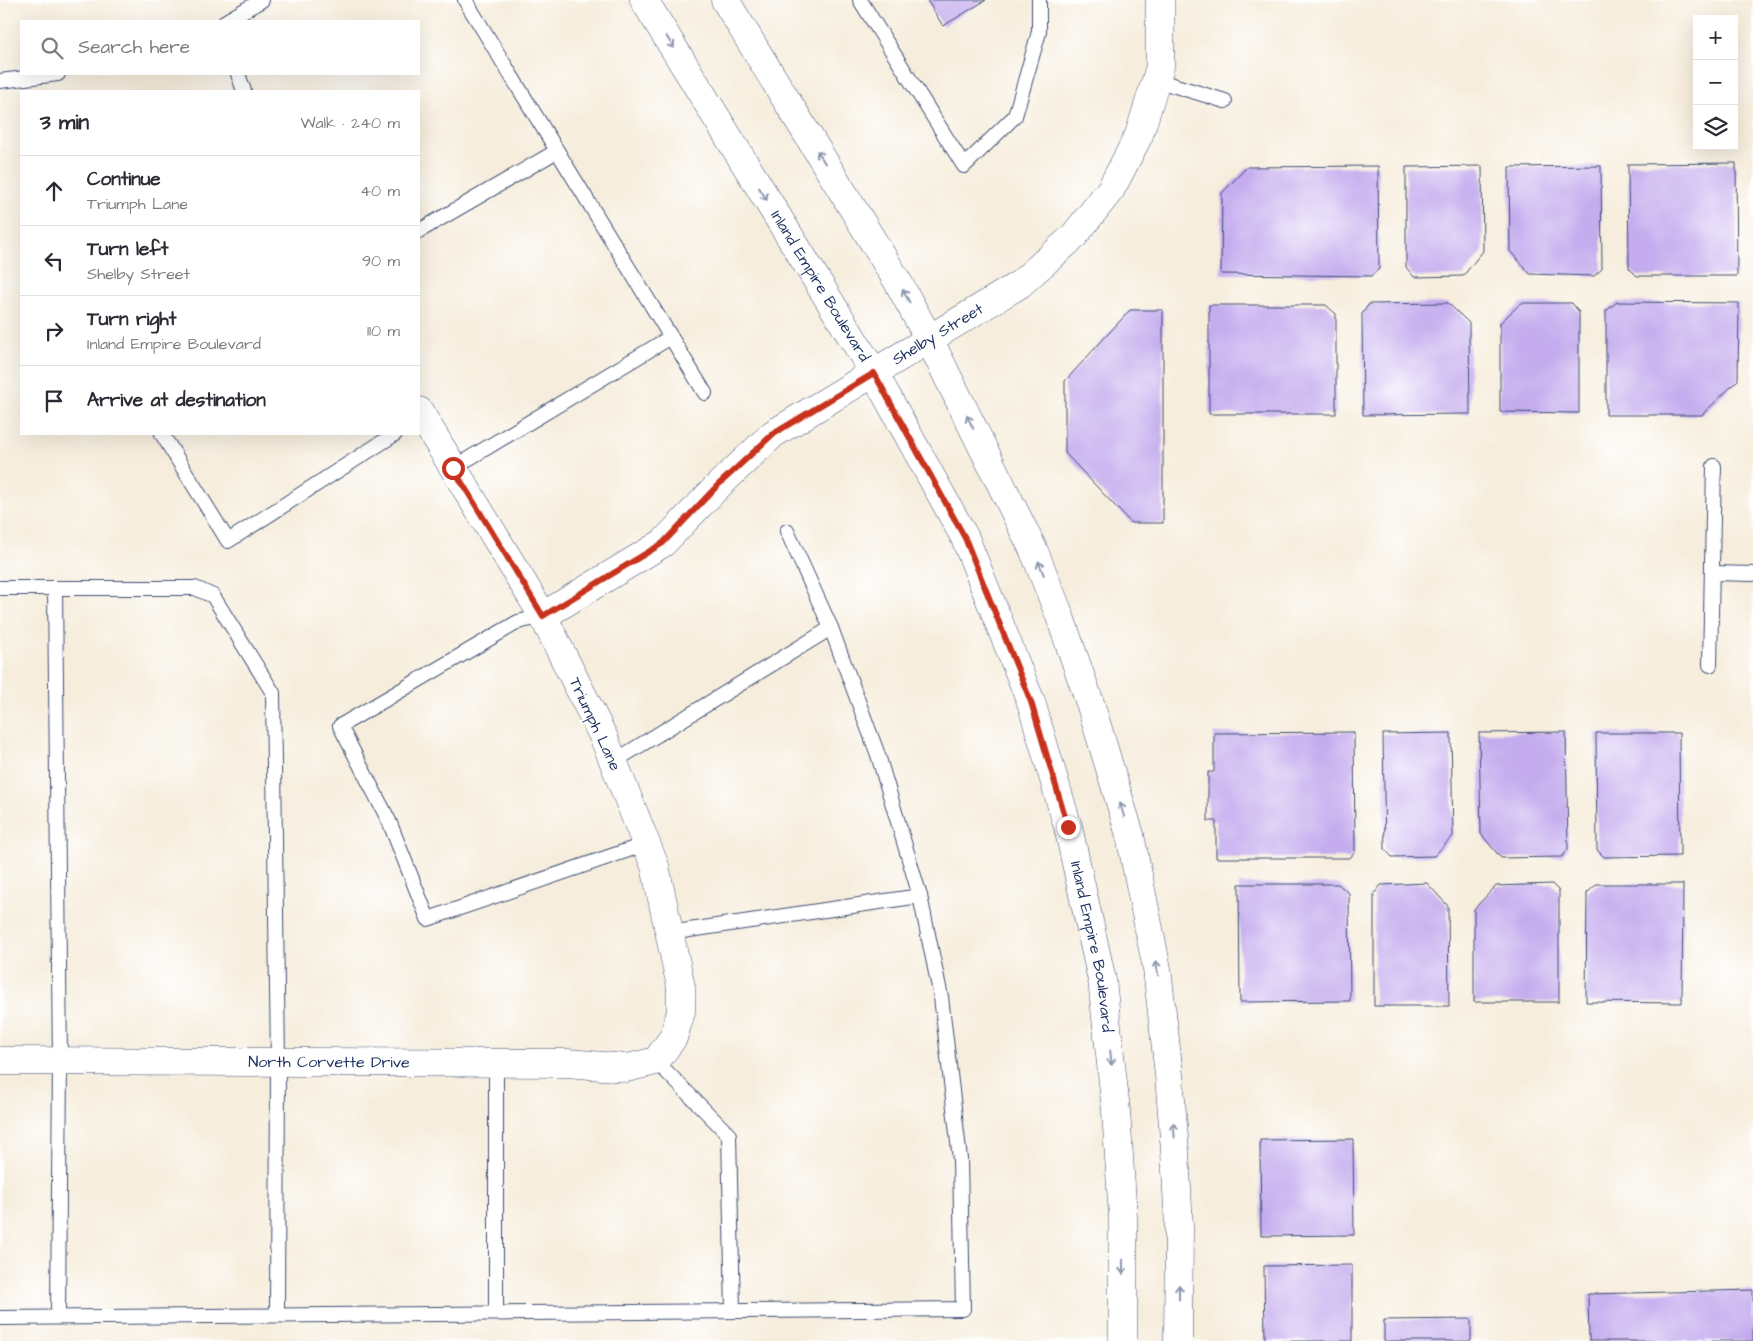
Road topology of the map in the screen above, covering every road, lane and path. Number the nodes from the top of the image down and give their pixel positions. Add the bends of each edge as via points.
1 (262, 0) edge
2 (465, 0) edge
3 (644, 0) edge
4 (725, 0) edge
5 (860, 0) edge
6 (1040, 0) edge
7 (1160, 0) edge
8 (228, 20) edge
9 (51, 75) edge
10 (238, 75) edge
11 (1156, 80) junction
12 (0, 82) edge
13 (244, 90) edge
14 (1225, 101) dead end
15 (557, 151) junction
16 (420, 231) edge
17 (671, 337) junction
18 (929, 339) junction
19 (874, 373) junction
20 (705, 393) dead end
21 (420, 415) edge
22 (163, 435) edge
23 (393, 435) edge
24 (1714, 466) dead end
25 (453, 468) junction
26 (787, 531) dead end
27 (1712, 574) junction
28 (1753, 574) edge
29 (0, 588) edge
30 (55, 589) junction
31 (543, 616) junction
32 (831, 628) junction
33 (1710, 665) dead end
34 (613, 762) junction
35 (646, 844) junction
36 (920, 896) junction
37 (669, 933) junction
38 (0, 1061) edge
39 (60, 1061) junction
40 (278, 1061) junction
41 (656, 1061) junction
42 (496, 1062) junction
43 (733, 1311) junction
44 (496, 1313) junction
45 (277, 1315) junction
46 (58, 1316) junction
47 (0, 1318) edge
48 (1123, 1341) edge
49 (1178, 1341) edge

1 - 8 lane
2 - 15 lane
3 -> 19 main road, Inland Empire Boulevard
18 -> 4 main road via 898,282
5 - 6 lane via 964,166 1015,116 1039,32
7 - 11 main road, Shelby Street via 1160,67
9 - 12 lane
10 - 13 lane
11 - 14 lane
11 - 18 main road, Shelby Street via 1138,134 1110,189 1073,237 1020,284
15 - 16 lane
15 - 17 lane
17 - 20 lane
17 - 25 lane
18 - 19 main road, Shelby Street
49 -> 18 main road via 1179,1228 1169,1075 1157,969 1130,835 1091,706 1034,550
19 - 31 main road, Shelby Street via 773,434 663,543
19 -> 48 main road, Inland Empire Boulevard via 965,538 1031,702 1068,827 1103,989 1123,1218
21 - 25 main road, Triumph Lane
22 - 23 lane via 228,541
24 - 27 lane
25 - 31 main road, Triumph Lane
26 - 32 lane
27 - 28 lane
27 - 33 lane
29 - 30 lane
30 - 39 lane
30 - 40 lane via 195,588 213,596 273,693
31 - 34 main road, Triumph Lane
31 - 35 lane via 518,622 340,726 389,821 428,919
32 - 34 lane
32 - 36 lane via 878,755
34 - 35 main road, Triumph Lane
35 - 37 main road, Triumph Lane via 655,866
36 - 37 lane
36 - 43 lane via 941,997 960,1158 964,1310
37 - 41 main road, Triumph Lane via 681,987 681,1012 674,1038
38 - 39 main road, North Corvette Drive
39 - 40 main road, North Corvette Drive
39 - 46 lane
40 - 42 main road, North Corvette Drive
40 - 45 lane
41 - 42 main road, North Corvette Drive via 627,1068 568,1062
41 - 43 lane via 729,1135
42 - 44 lane
43 - 44 lane
44 - 45 lane
45 - 46 lane
46 - 47 lane

